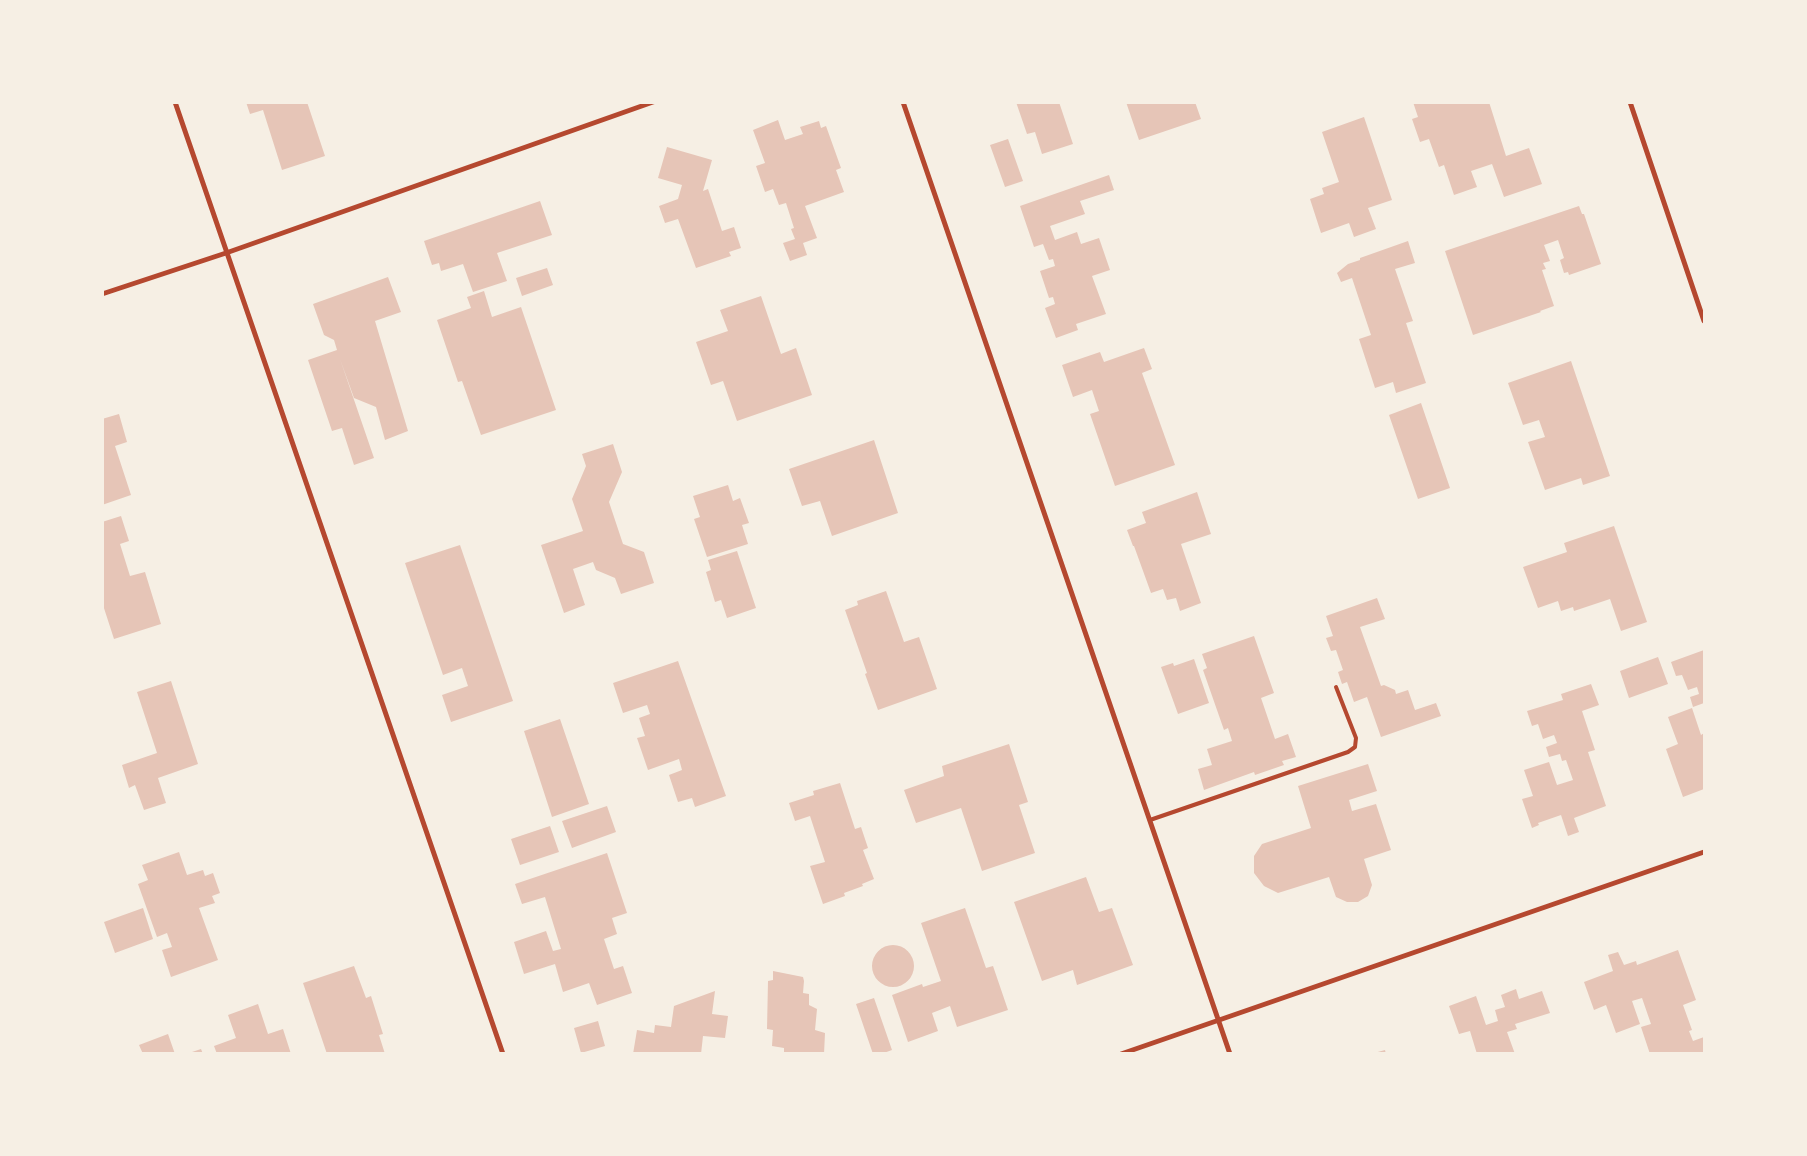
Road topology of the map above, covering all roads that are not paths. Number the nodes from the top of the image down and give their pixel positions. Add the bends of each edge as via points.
1 (175, 102) edge
2 (653, 102) edge
3 (903, 102) edge
4 (1630, 102) edge
5 (226, 253) junction
6 (102, 294) edge
7 (1704, 321) edge
8 (1336, 687) dead end
9 (1150, 820) junction
10 (1704, 852) edge
11 (1219, 1020) junction
12 (503, 1054) edge
13 (1121, 1054) edge
14 (1230, 1054) edge

1 - 5 street
2 - 5 street
3 - 9 street
4 - 7 street
5 - 6 street
5 - 12 street
8 - 9 lane via 1356,738 1355,746 1348,752
9 - 11 street
10 - 11 street
11 - 13 street
11 - 14 street

